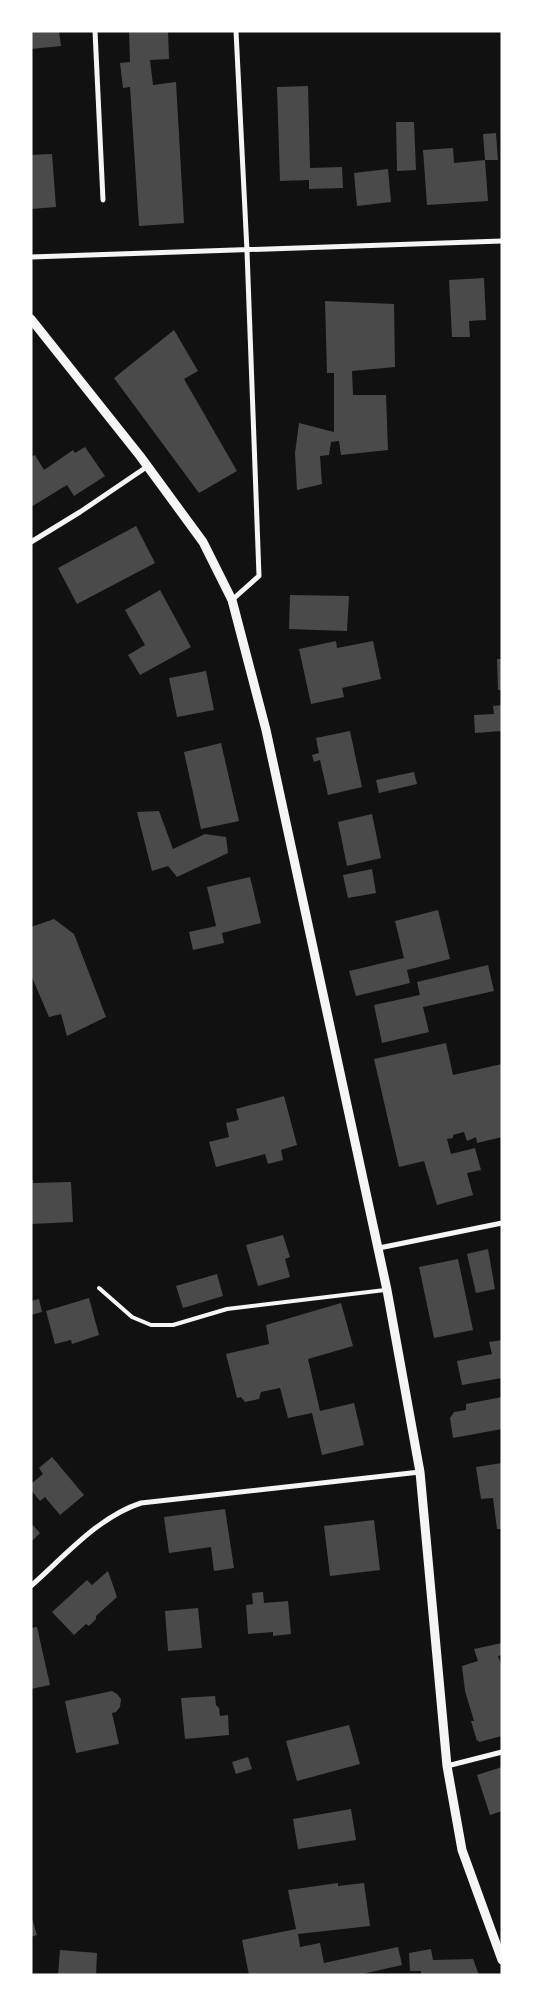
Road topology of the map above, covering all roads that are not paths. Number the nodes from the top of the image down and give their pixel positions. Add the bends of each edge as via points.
1 (95, 31) edge
2 (236, 31) edge
3 (103, 200) dead end
4 (502, 241) edge
5 (247, 251) junction
6 (31, 257) edge
7 (31, 319) edge
8 (148, 466) junction
9 (31, 542) edge
10 (232, 600) junction
11 (502, 1223) edge
12 (379, 1248) junction
13 (99, 1288) dead end
14 (387, 1290) junction
15 (420, 1472) junction
16 (31, 1586) edge
17 (502, 1752) edge
18 (447, 1766) junction
19 (502, 1960) edge

1 - 3 street
2 - 5 street
4 - 5 street
5 - 6 street
5 - 10 street via 259,576
7 - 8 street
8 - 9 street
8 - 10 street via 202,542
10 - 12 street via 266,730
11 - 12 street
12 - 14 street
13 - 14 lane via 132,1317 151,1325 174,1325 227,1309
14 - 15 street
15 - 16 street via 141,1503 103,1522
15 - 18 street
17 - 18 street
18 - 19 street via 462,1850

